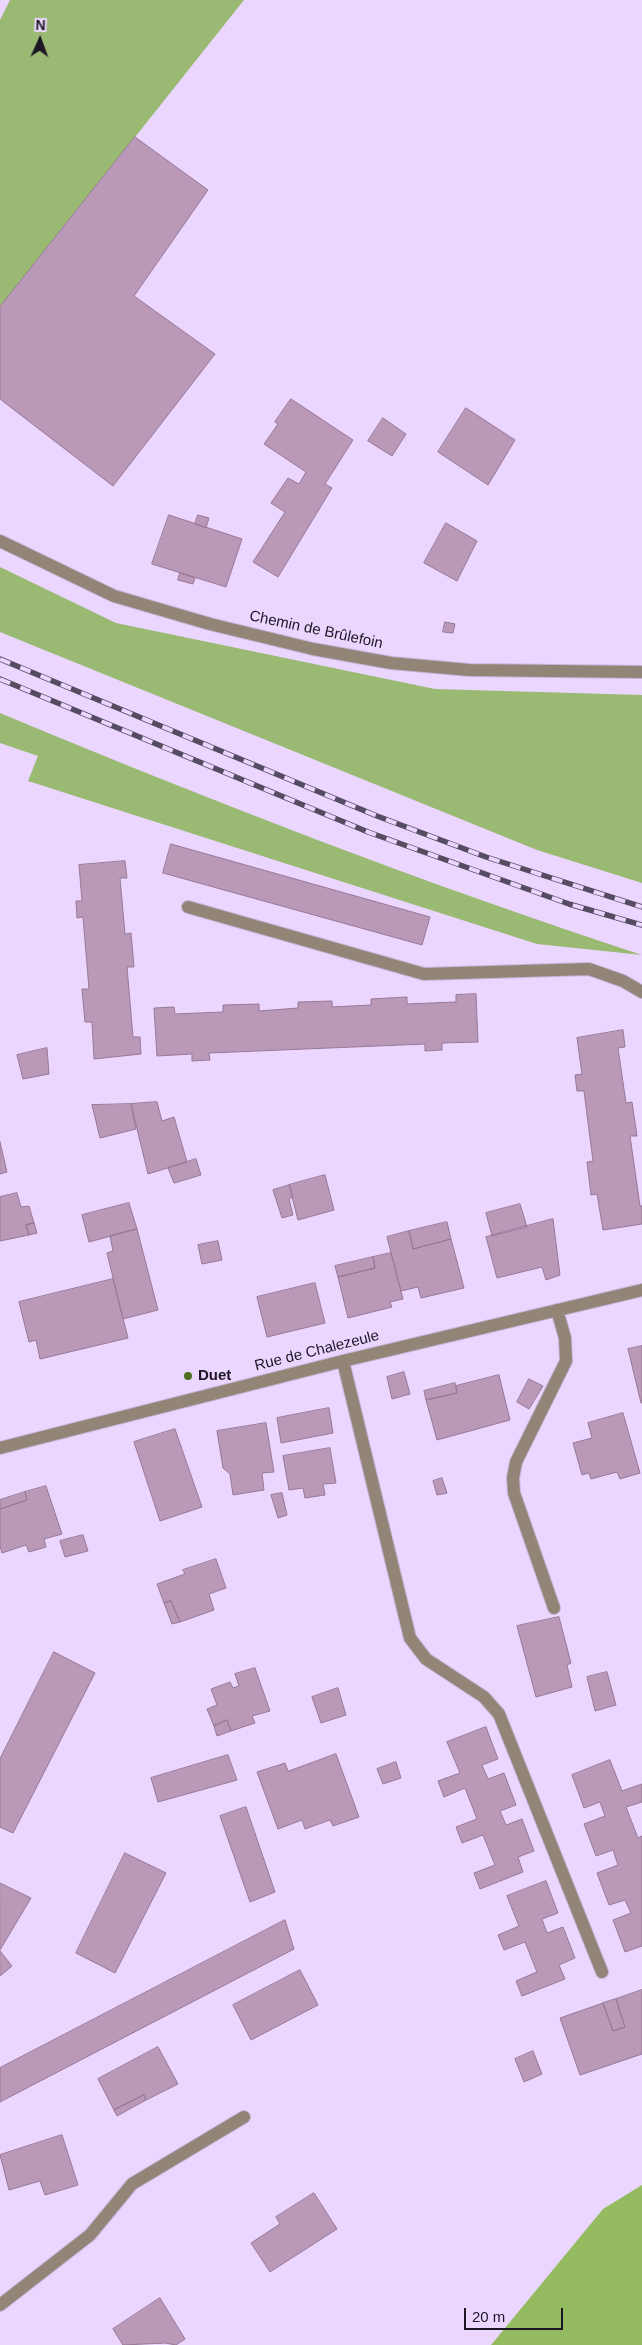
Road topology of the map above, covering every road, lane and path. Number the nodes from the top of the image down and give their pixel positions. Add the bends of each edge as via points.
1 (0, 541) edge
2 (642, 672) edge
3 (188, 907) dead end
4 (642, 992) edge
5 (642, 1290) edge
6 (557, 1310) junction
7 (343, 1361) junction
8 (0, 1448) edge
9 (554, 1608) dead end
10 (602, 1972) dead end
11 (244, 2117) dead end
12 (0, 2304) edge

1 - 2 street, Chemin de Brûlefoin via 114,596 313,649 391,663 469,670
3 - 4 street via 424,974 589,969 623,981
5 - 6 street, Rue de Chalezeule
6 - 7 street, Rue de Chalezeule
6 - 9 street via 565,1338 566,1361 516,1462 513,1478 514,1493
7 - 8 street, Rue de Chalezeule
7 - 10 street via 410,1638 426,1659 484,1696 499,1714
11 - 12 street via 132,2184 90,2235

